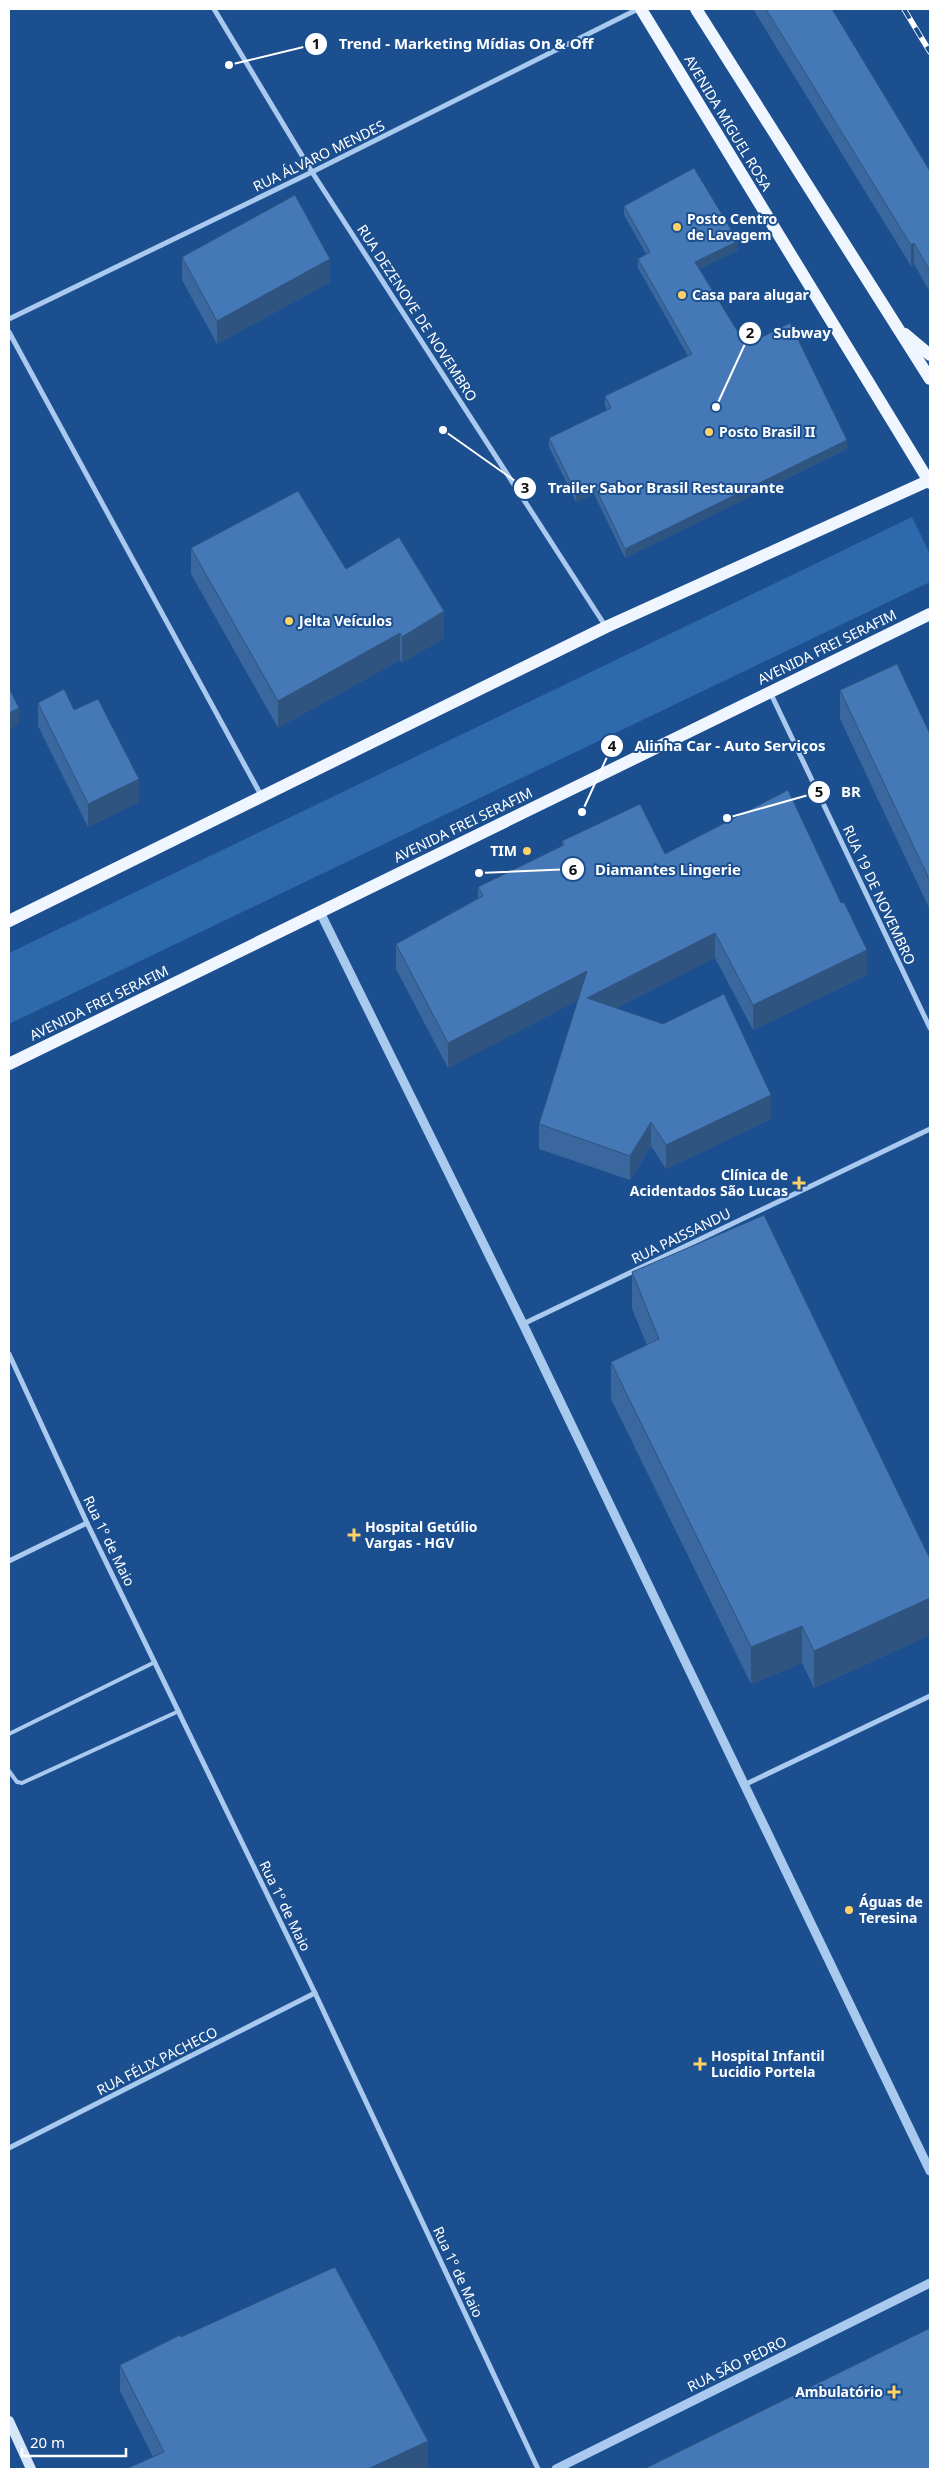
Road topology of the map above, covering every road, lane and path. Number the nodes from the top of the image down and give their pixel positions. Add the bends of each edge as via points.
1 (214, 9) edge
2 (639, 9) edge
3 (696, 9) edge
4 (312, 172) junction
5 (9, 319) edge
6 (895, 325) junction
7 (9, 332) edge
8 (930, 355) edge
9 (930, 379) edge
10 (930, 482) edge
11 (930, 614) edge
12 (606, 627) junction
13 (769, 691) junction
14 (262, 797) junction
15 (320, 912) junction
16 (9, 921) edge
17 (930, 1028) edge
18 (9, 1064) edge
19 (930, 1129) edge
20 (523, 1324) junction
21 (9, 1354) edge
22 (87, 1523) junction
23 (9, 1561) edge
24 (155, 1662) junction
25 (930, 1696) edge
26 (178, 1711) junction
27 (9, 1734) edge
28 (9, 1771) edge
29 (744, 1785) junction
30 (315, 1993) junction
31 (9, 2148) edge
32 (930, 2171) edge
33 (930, 2283) edge
34 (9, 2421) edge
35 (31, 2469) edge
36 (538, 2469) edge
37 (556, 2469) edge

1 - 4 street, RUA DEZENOVE DE NOVEMBRO
2 - 4 street, RUA ÁLVARO MENDES
2 - 10 main road, AVENIDA MIGUEL ROSA
3 - 6 main road
4 - 5 street, RUA ÁLVARO MENDES
4 - 12 street, RUA DEZENOVE DE NOVEMBRO
6 - 8 main road
6 - 9 main road
7 - 14 street
10 - 12 main road
11 - 13 main road, AVENIDA FREI SERAFIM
12 - 14 main road
13 - 15 main road, AVENIDA FREI SERAFIM
13 - 17 street, RUA 19 DE NOVEMBRO
14 - 16 main road
15 - 18 main road, AVENIDA FREI SERAFIM
15 - 20 street
19 - 20 street, RUA PAISSANDU
20 - 29 street
21 - 22 street, Rua 1º de Maio
22 - 23 street
22 - 24 street, Rua 1º de Maio
24 - 26 street, Rua 1º de Maio
24 - 27 lane
25 - 29 street
26 - 28 lane via 22,1783 17,1782
26 - 30 street, Rua 1º de Maio
29 - 32 street
30 - 31 street, RUA FÉLIX PACHECO
30 - 36 street, Rua 1º de Maio
33 - 37 street, RUA SÃO PEDRO
34 - 35 main road

